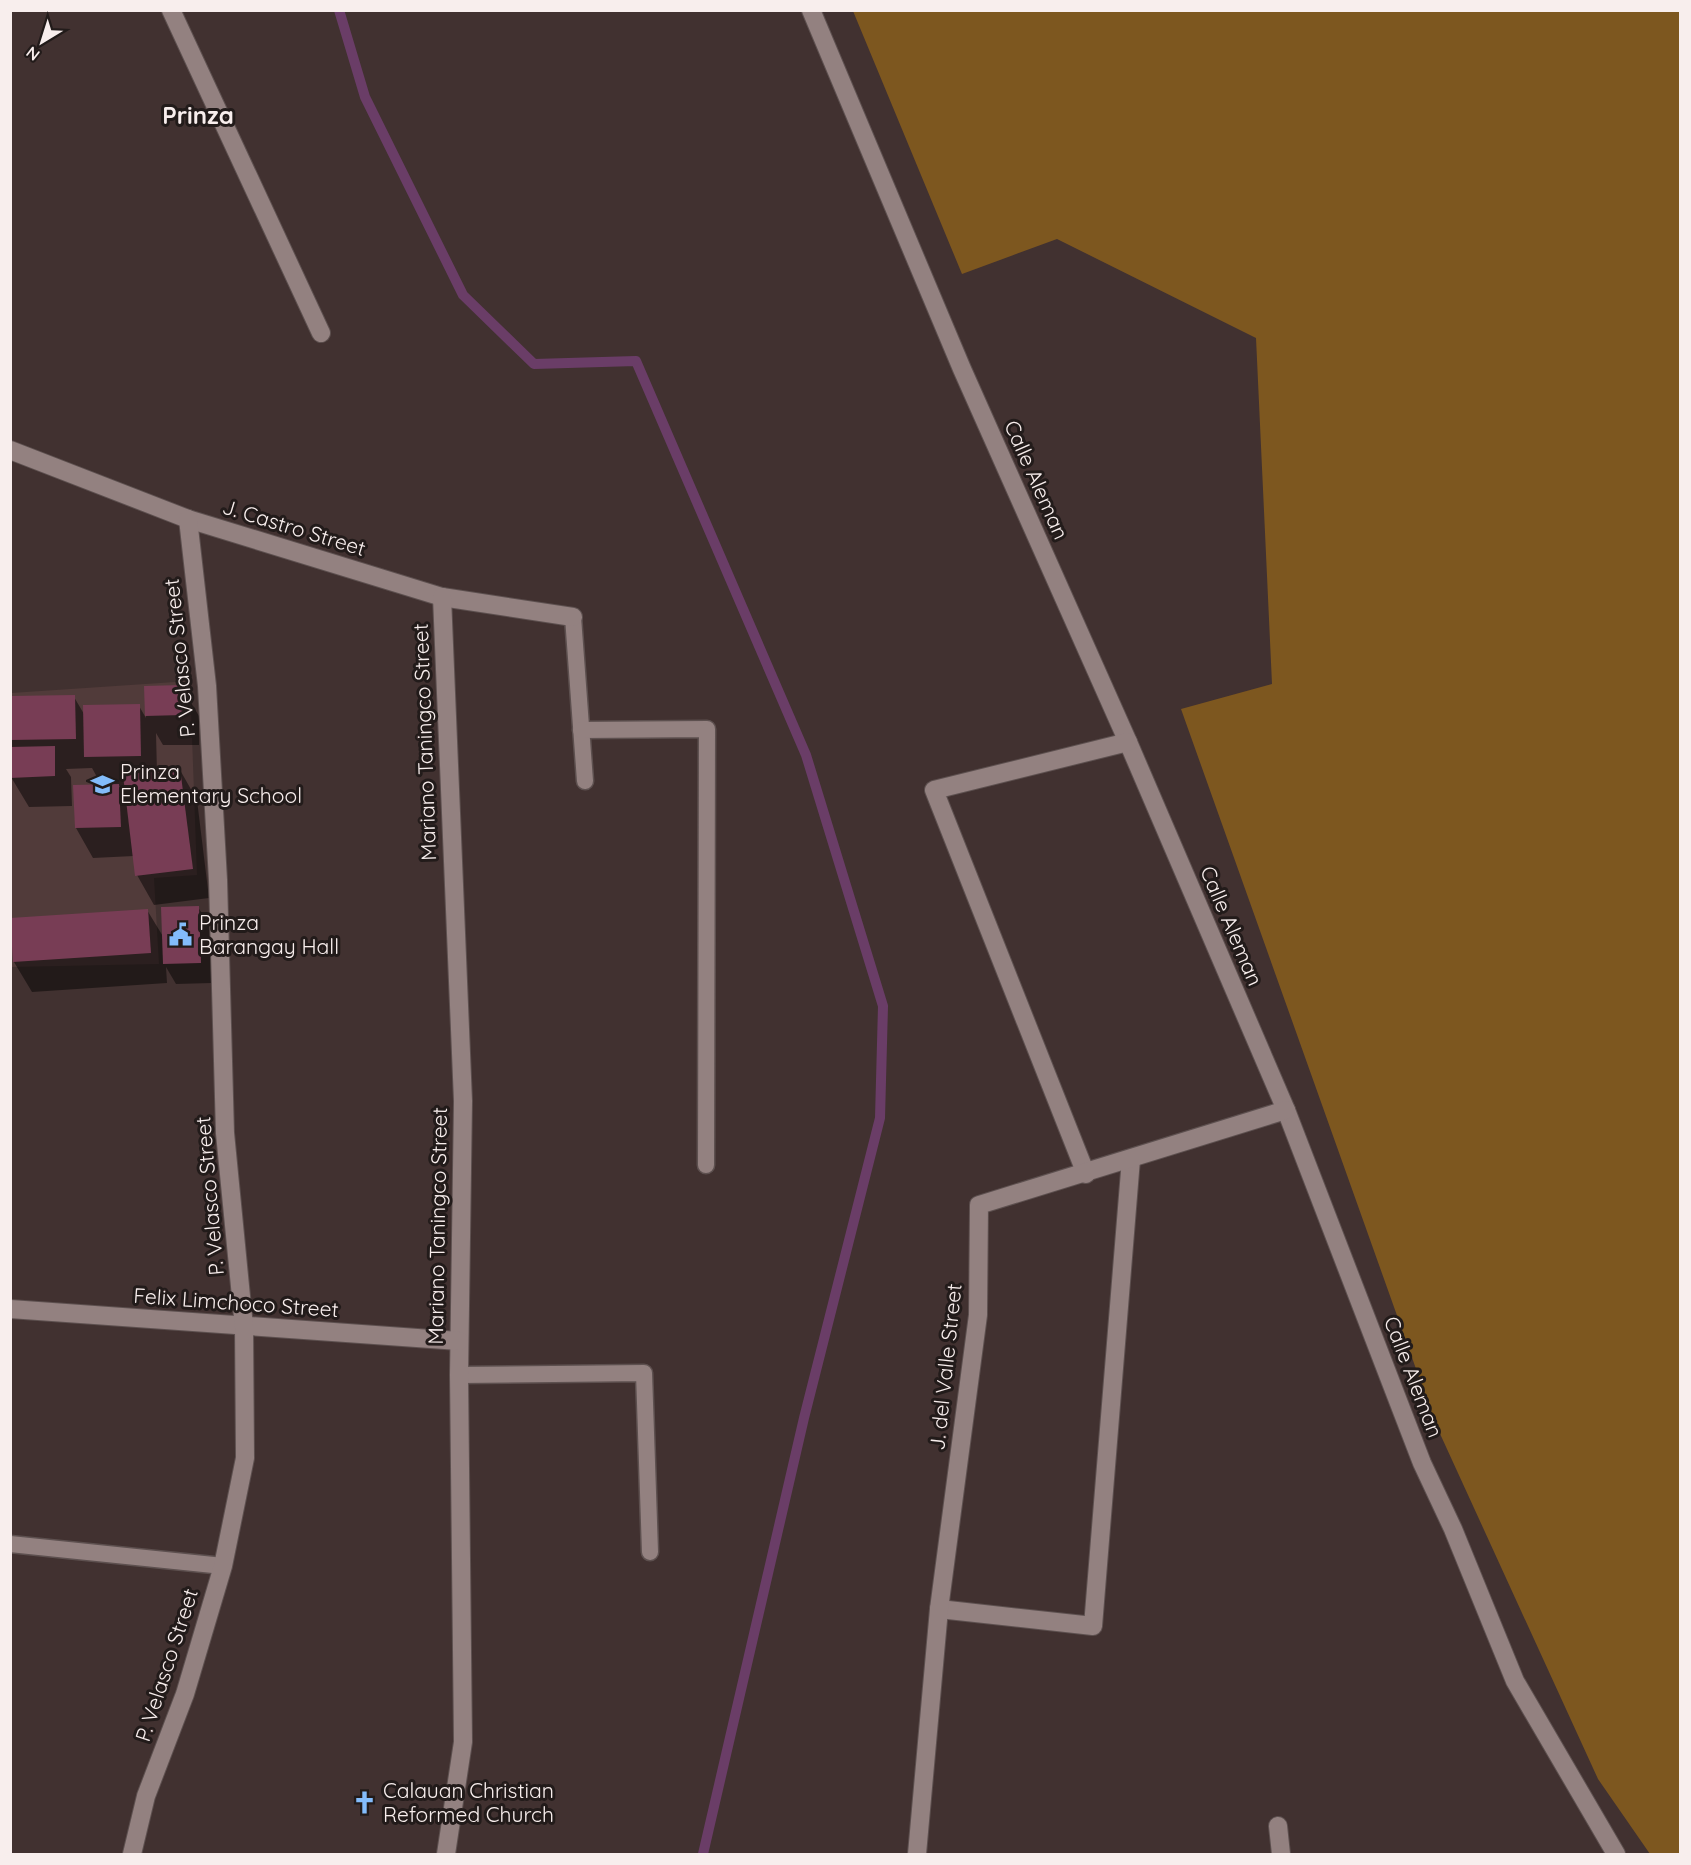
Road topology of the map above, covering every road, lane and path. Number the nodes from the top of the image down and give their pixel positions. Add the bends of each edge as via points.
1 (171, 10) edge
2 (811, 10) edge
3 (321, 333) dead end
4 (10, 450) edge
5 (188, 519) junction
6 (442, 597) junction
7 (573, 616) joint
8 (581, 730) junction
9 (1128, 742) junction
10 (585, 781) dead end
11 (1286, 1110) junction
12 (1131, 1159) junction
13 (706, 1165) dead end
14 (1086, 1174) junction
15 (10, 1309) edge
16 (244, 1327) junction
17 (459, 1341) junction
18 (459, 1375) junction
19 (10, 1544) edge
20 (650, 1552) dead end
21 (223, 1566) junction
22 (939, 1609) junction
23 (1278, 1826) dead end
24 (132, 1854) edge
25 (446, 1854) edge
26 (917, 1854) edge
27 (1281, 1854) edge
28 (1616, 1854) edge

1 - 3 street
2 - 9 street, Calle Aleman via 962,369
4 - 5 street, J. Castro Street
5 - 6 street, J. Castro Street
5 - 16 street, P. Velasco Street via 207,686 218,880 225,1133
6 - 7 street, J. Castro Street
6 - 17 street, Mariano Taningco Street via 463,1101
7 - 8 lane
8 - 10 lane
8 - 13 lane via 707,729
9 - 11 street, Calle Aleman
9 - 14 street via 934,790
11 - 12 street, J. del Valle Street
11 - 28 street, Calle Aleman via 1422,1463 1454,1529 1515,1681
12 - 14 street, J. del Valle Street
12 - 22 street via 1093,1626
14 - 22 street, J. del Valle Street via 979,1205 978,1315
15 - 16 street, Felix Limchoco Street
16 - 17 street, Felix Limchoco Street
16 - 21 street, P. Velasco Street via 245,1458
17 - 18 street, Mariano Taningco Street
18 - 20 lane via 644,1373
18 - 25 street, Mariano Taningco Street via 464,1742
19 - 21 lane
21 - 24 street, P. Velasco Street via 185,1694 146,1796
22 - 26 street, J. del Valle Street
23 - 27 street

